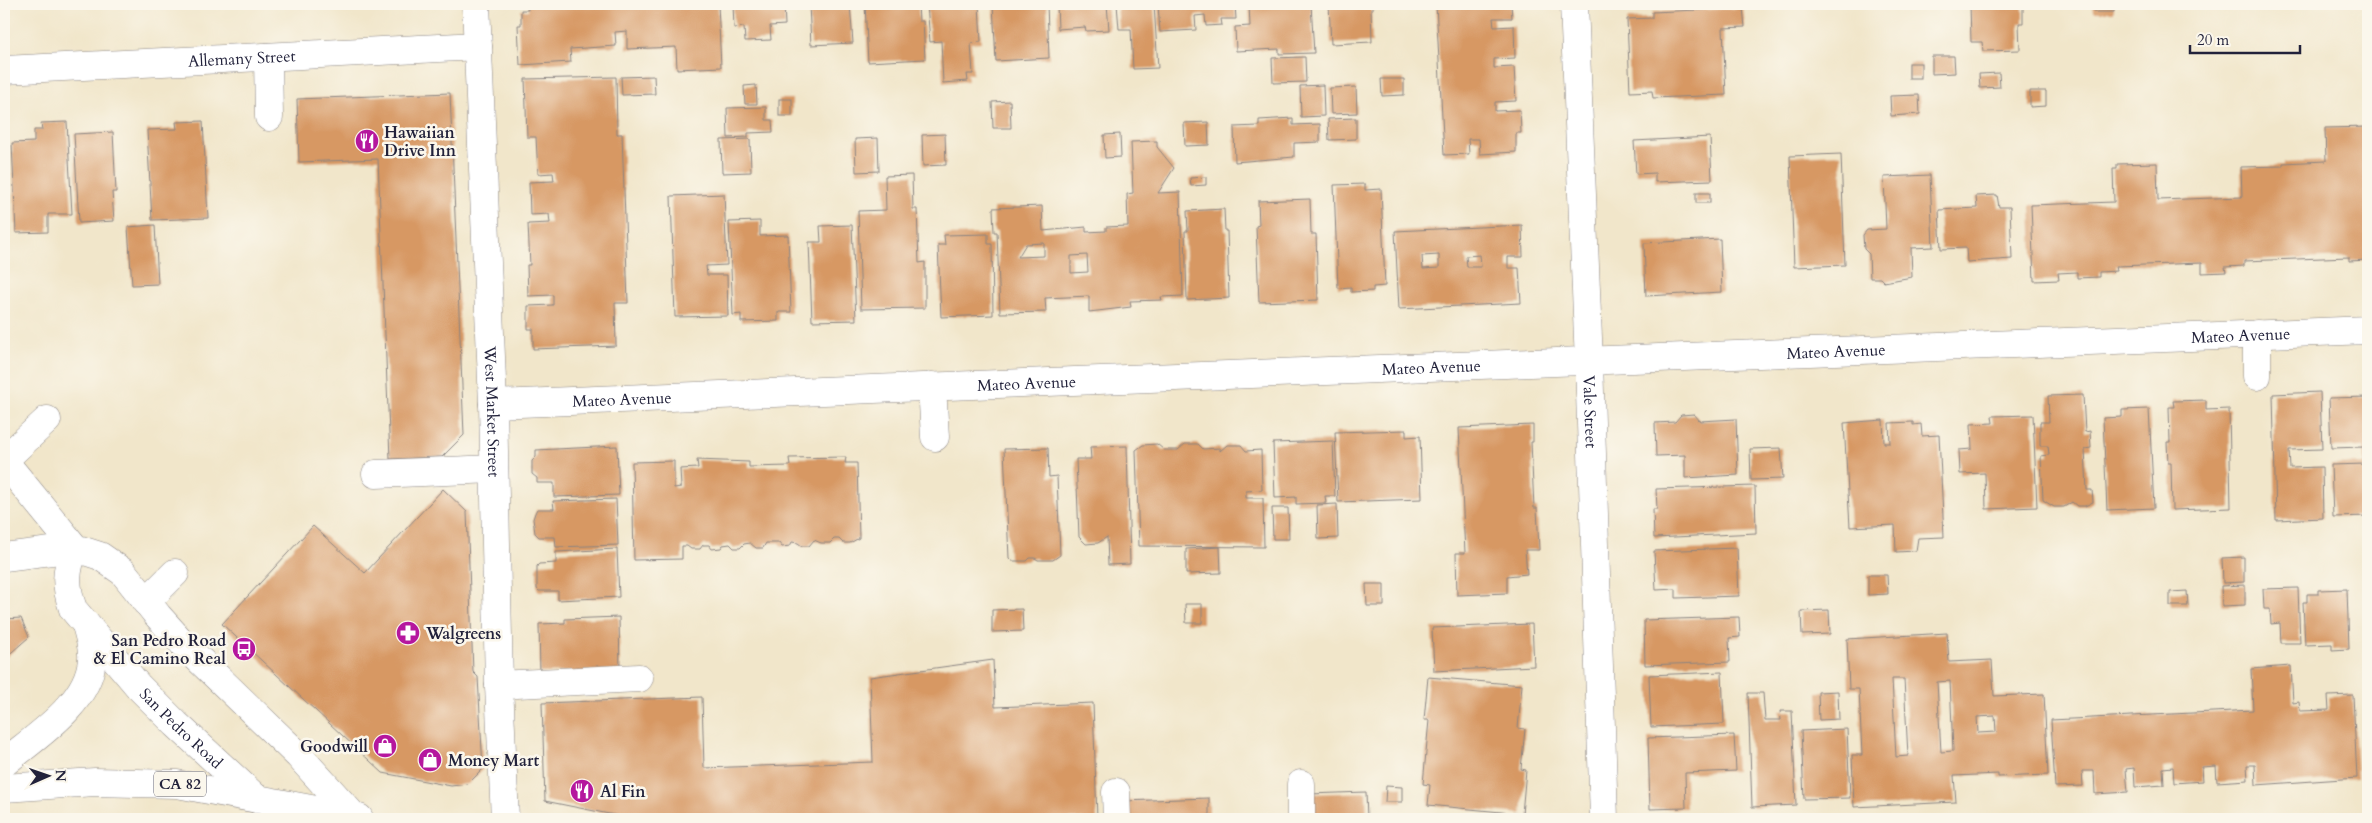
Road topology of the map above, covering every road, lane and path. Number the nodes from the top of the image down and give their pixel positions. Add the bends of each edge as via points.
1 (476, 4) edge
2 (1574, 4) edge
3 (478, 46) junction
4 (268, 57) junction
5 (4, 70) edge
6 (269, 117) dead end
7 (2368, 330) edge
8 (2257, 334) junction
9 (1589, 362) junction
10 (2257, 376) dead end
11 (932, 386) junction
12 (493, 404) junction
13 (47, 420) dead end
14 (935, 437) dead end
15 (4, 460) edge
16 (494, 469) junction
17 (376, 474) dead end
18 (75, 548) junction
19 (4, 557) edge
20 (175, 573) dead end
21 (146, 602) junction
22 (86, 625) junction
23 (639, 678) dead end
24 (499, 685) junction
25 (4, 764) edge
26 (1301, 784) dead end
27 (4, 788) edge
28 (1116, 792) dead end
29 (256, 798) junction
30 (359, 818) edge
31 (281, 819) edge
32 (505, 819) edge
33 (1117, 819) edge
34 (1301, 819) edge
35 (1604, 819) edge

1 - 3 street, West Market Street
2 - 9 street, Vale Street
3 - 4 street, Allemany Street
3 - 12 street, West Market Street
4 - 5 street, Allemany Street
4 - 6 street
7 - 8 street, Mateo Avenue
8 - 9 street, Mateo Avenue
8 - 10 street
9 - 11 street, Mateo Avenue
9 - 35 street, Vale Street
11 - 12 street, Mateo Avenue
11 - 14 street
12 - 16 street, West Market Street
13 - 15 street
15 - 18 street
16 - 17 street
16 - 24 street, West Market Street
18 - 19 street
18 - 21 street via 88,550 112,562
18 - 22 street, San Pedro Road via 66,577 68,593 73,609
20 - 21 street
21 - 30 street via 216,677 300,756
22 - 25 street via 92,659 83,690 59,716
22 - 29 street, San Pedro Road via 176,724
23 - 24 street
24 - 32 street, West Market Street
26 - 34 street
27 - 29 street, CA 82 via 95,782 161,783
28 - 33 street
29 - 30 street, CA 82
29 - 31 street, San Pedro Road

